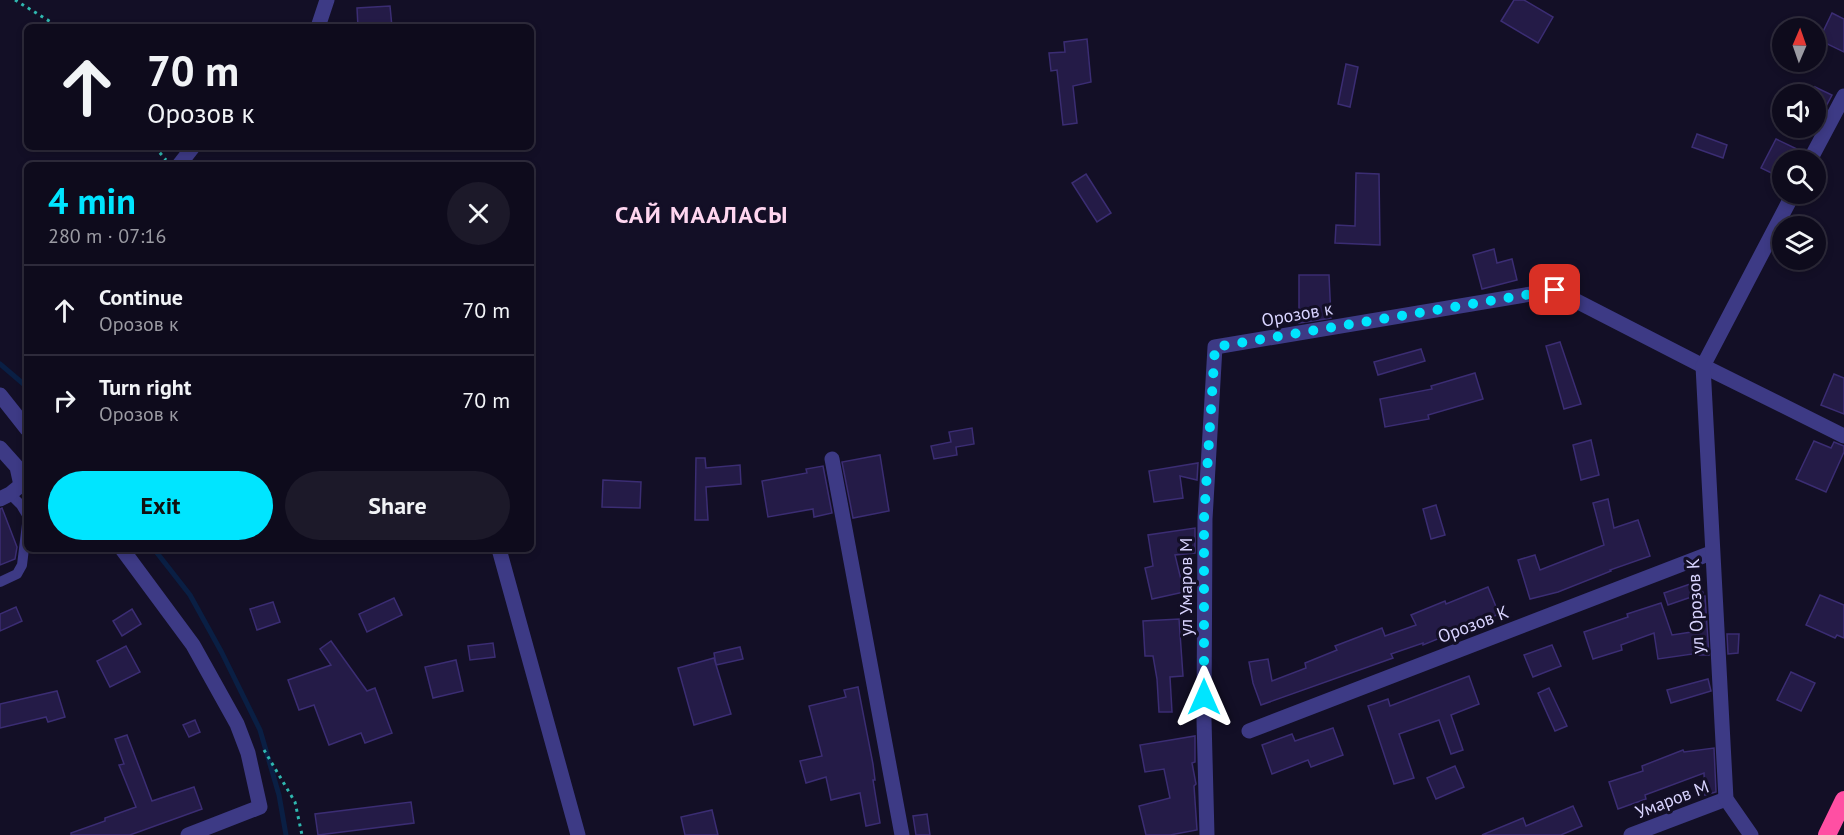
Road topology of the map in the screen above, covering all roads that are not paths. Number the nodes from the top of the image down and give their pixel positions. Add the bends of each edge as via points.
1 (327, 0) edge
2 (319, 24) edge
3 (1844, 96) edge
4 (1815, 150) edge
5 (1788, 204) edge
6 (1703, 366) junction
7 (0, 394) edge
8 (24, 425) edge
9 (1844, 436) edge
10 (0, 448) edge
11 (832, 459) dead end
12 (15, 491) edge
13 (24, 510) edge
14 (1204, 519) joint
15 (24, 549) edge
16 (124, 552) edge
17 (500, 552) edge
18 (1711, 553) junction
19 (0, 582) edge
20 (1249, 731) dead end
21 (1726, 800) junction
22 (1844, 800) edge
23 (188, 835) edge
24 (578, 835) edge
25 (902, 835) edge
26 (1207, 835) edge
27 (1631, 835) edge
28 (1751, 835) edge
29 (1827, 835) edge

1 - 2 street
3 - 4 street
5 - 6 street
6 - 9 street
6 - 14 street, Орозов к via 1555,290 1215,347
6 - 18 street, ул Орозов К
7 - 8 street
10 - 12 street via 17,467
11 - 25 street
12 - 13 lane
14 - 26 street, ул Умаров М
15 - 19 lane via 17,574
16 - 23 street via 193,645 237,724 248,753 260,807
17 - 24 street
18 - 20 street, Орозов К
18 - 21 street, ул Орозов К
21 - 27 street, Умаров М
21 - 28 street
22 - 29 highway

